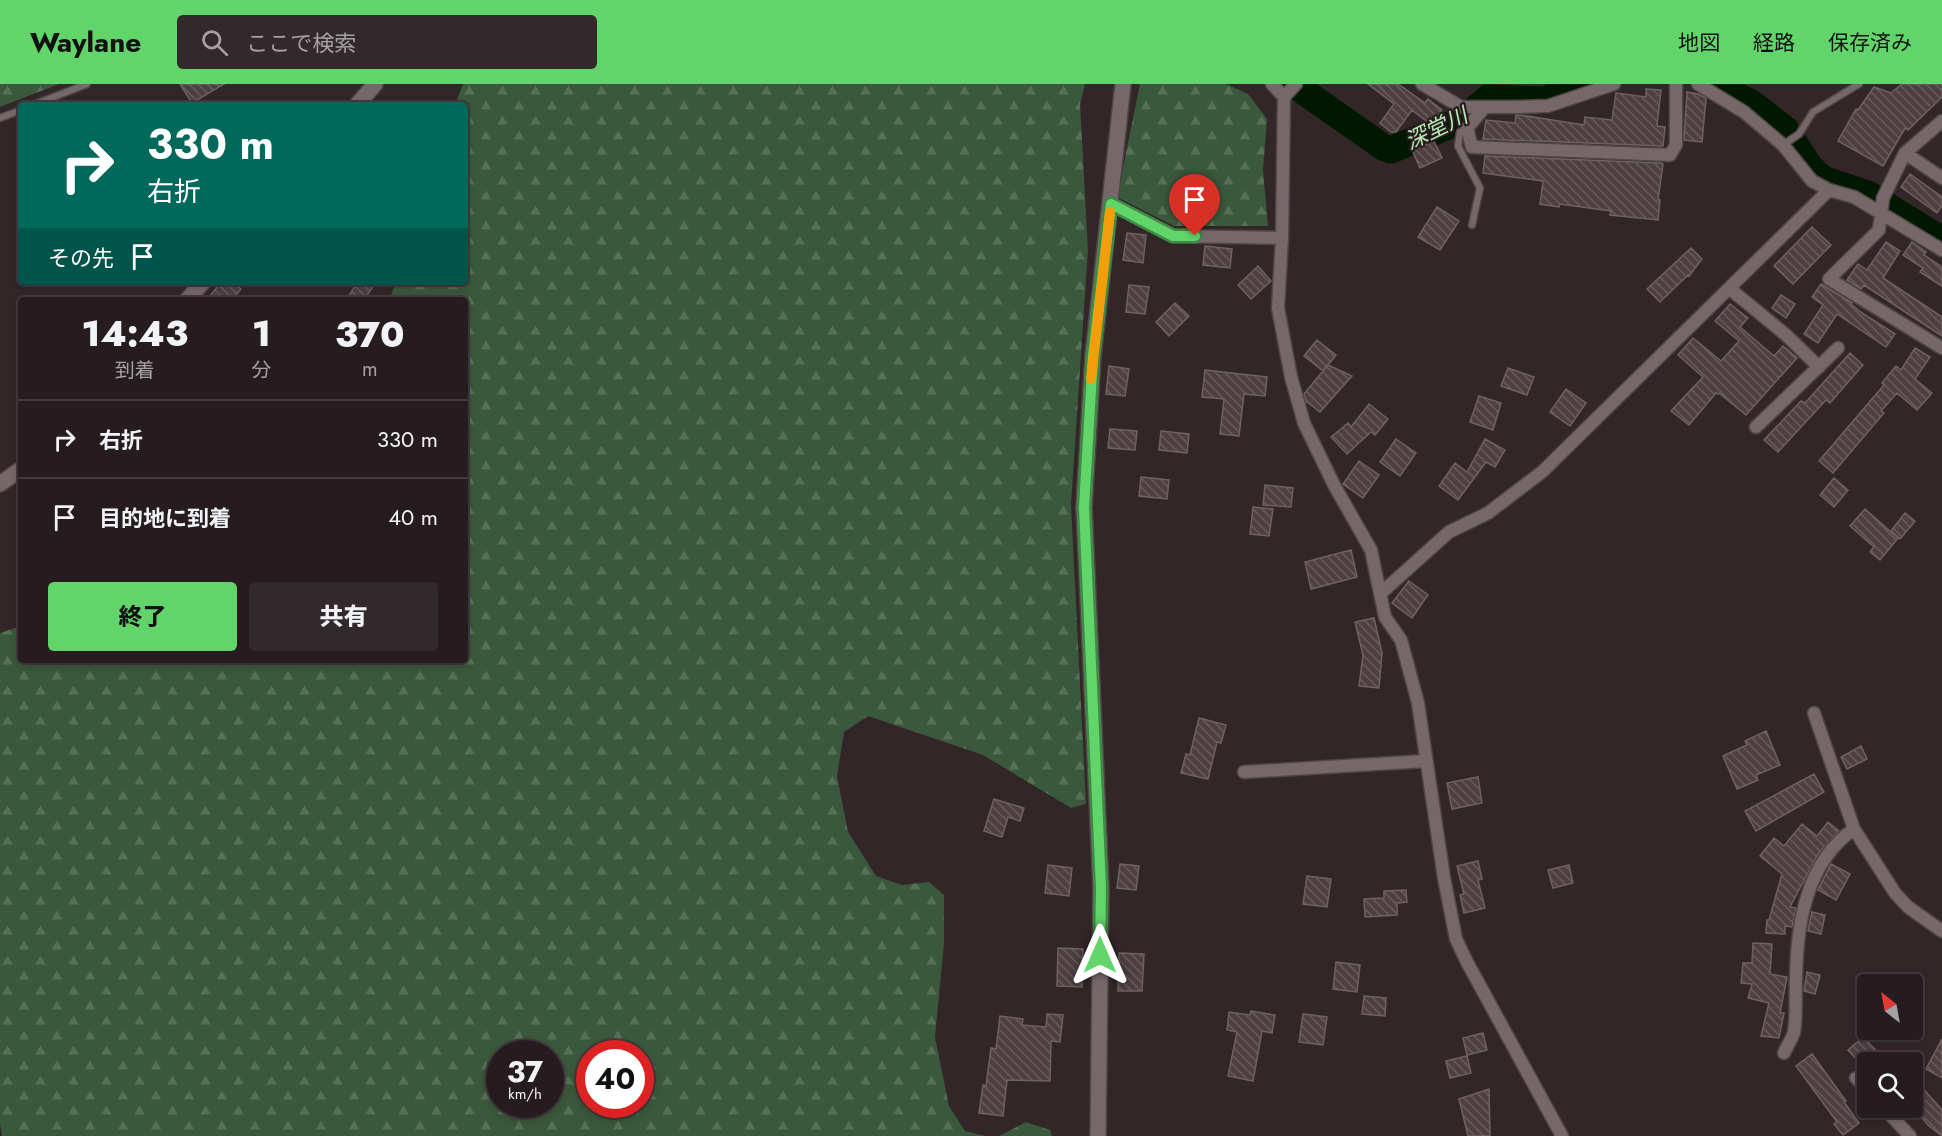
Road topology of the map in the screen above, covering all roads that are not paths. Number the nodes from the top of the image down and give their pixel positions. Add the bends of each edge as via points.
1 (87, 84) edge
2 (375, 84) edge
3 (1123, 84) edge
4 (1272, 84) edge
5 (1296, 84) edge
6 (1422, 84) edge
7 (1614, 84) edge
8 (1676, 84) edge
9 (1859, 84) edge
10 (1702, 85) edge
11 (1284, 97) junction
12 (41, 102) edge
13 (360, 102) edge
14 (1485, 107) junction
15 (18, 111) edge
16 (0, 118) edge
17 (1942, 121) edge
18 (1467, 128) junction
19 (1784, 145) junction
20 (1905, 153) junction
21 (1942, 178) edge
22 (1829, 190) junction
23 (1111, 204) junction
24 (1880, 214) junction
25 (1472, 225) dead end
26 (1282, 238) junction
27 (1942, 250) edge
28 (200, 285) edge
29 (1730, 289) junction
30 (190, 297) edge
31 (1838, 348) dead end
32 (1942, 348) edge
33 (1819, 367) junction
34 (1756, 427) dead end
35 (18, 471) edge
36 (0, 484) edge
37 (1380, 594) junction
38 (1814, 714) dead end
39 (1426, 760) junction
40 (1244, 772) dead end
41 (1854, 829) junction
42 (1942, 931) edge
43 (1784, 1053) dead end
44 (1893, 1118) edge
45 (1098, 1136) edge
46 (1562, 1136) edge
47 (1910, 1136) edge

1 - 12 lane
2 - 13 street
3 - 23 street
4 - 11 street
5 - 11 street
6 - 14 street via 1461,107
7 - 14 street via 1548,106
8 - 18 street via 1676,145 1670,155 1472,147
9 - 19 lane via 1813,111 1799,134
10 - 19 street via 1744,112
11 - 26 street
14 - 18 street
15 - 16 lane
17 - 20 street
18 - 25 lane via 1460,132 1458,146 1480,188
19 - 22 street via 1812,181
20 - 21 street
20 - 24 street via 1883,198
22 - 24 street via 1854,197
22 - 29 street
23 - 26 street via 1173,236
23 - 45 street via 1093,356 1084,507 1101,888
24 - 27 street
24 - 32 street via 1879,230 1829,279
26 - 37 street via 1278,308 1293,386 1304,423 1371,550
28 - 30 street
29 - 33 street
29 - 37 street via 1542,472 1488,513 1449,532
31 - 33 street
33 - 34 street
35 - 36 street
37 - 39 street via 1385,617 1401,640 1418,703
38 - 41 street
39 - 40 street
39 - 46 street via 1456,939
41 - 42 street via 1895,893
41 - 43 street via 1826,858 1812,880 1803,908 1796,954 1794,1033
44 - 47 street

